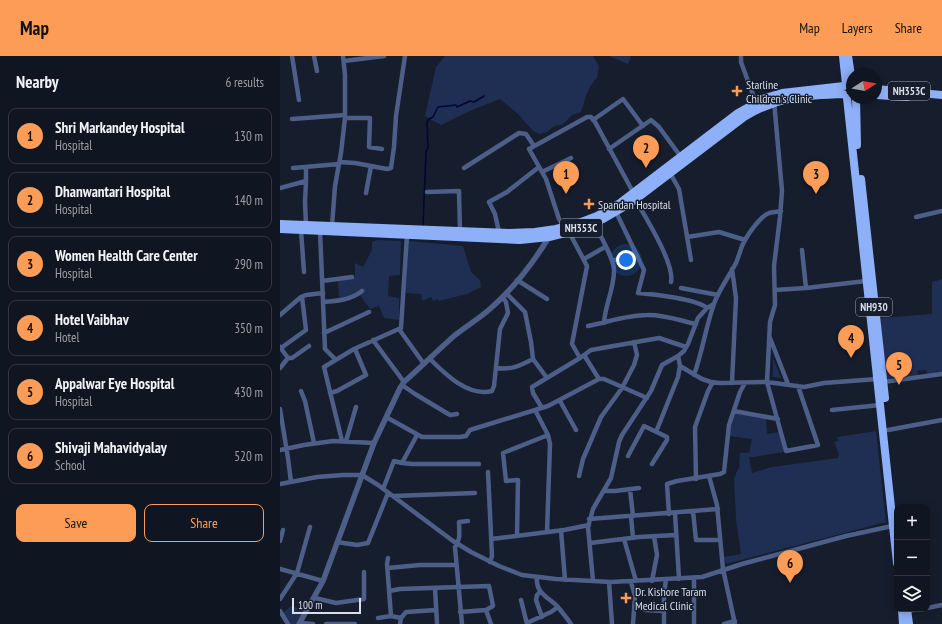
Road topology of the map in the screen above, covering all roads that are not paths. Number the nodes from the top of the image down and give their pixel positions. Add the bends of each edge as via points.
1 (292, 56) edge
2 (314, 56) edge
3 (384, 56) edge
4 (405, 56) edge
5 (741, 56) edge
6 (843, 56) edge
7 (848, 56) edge
8 (344, 59) edge
9 (848, 68) edge
10 (317, 71) dead end
11 (846, 73) edge
12 (846, 90) edge
13 (882, 90) edge
14 (882, 95) edge
15 (942, 95) edge
16 (773, 99) junction
17 (299, 100) dead end
18 (942, 100) edge
19 (756, 102) junction
20 (850, 104) edge
21 (851, 104) edge
22 (345, 116) junction
23 (292, 119) dead end
24 (593, 120) junction
25 (643, 126) junction
26 (534, 146) junction
27 (382, 148) dead end
28 (609, 150) junction
29 (681, 157) junction
30 (571, 158) dead end
31 (340, 163) junction
32 (371, 166) junction
33 (306, 167) junction
34 (293, 168) dead end
35 (464, 168) dead end
36 (541, 169) junction
37 (670, 173) junction
38 (306, 181) junction
39 (280, 188) edge
40 (427, 192) dead end
41 (366, 193) dead end
42 (634, 196) junction
43 (780, 211) junction
44 (942, 211) edge
45 (616, 212) junction
46 (916, 217) dead end
47 (594, 223) junction
48 (280, 224) edge
49 (332, 226) junction
50 (304, 227) junction
51 (280, 229) edge
52 (567, 229) junction
53 (320, 231) junction
54 (460, 231) junction
55 (499, 232) junction
56 (407, 235) junction
57 (549, 237) junction
58 (688, 237) junction
59 (745, 240) junction
60 (605, 246) junction
61 (802, 250) dead end
62 (635, 252) junction
63 (584, 259) junction
64 (691, 260) dead end
65 (613, 262) junction
66 (732, 270) junction
67 (304, 272) dead end
68 (352, 277) dead end
69 (518, 280) junction
70 (322, 281) junction
71 (866, 281) junction
72 (671, 282) dead end
73 (681, 288) dead end
74 (806, 288) junction
75 (775, 290) junction
76 (362, 291) dead end
77 (323, 293) junction
78 (718, 295) junction
79 (505, 296) junction
80 (302, 297) junction
81 (547, 299) dead end
82 (323, 302) junction
83 (714, 304) junction
84 (707, 308) junction
85 (369, 312) dead end
86 (280, 315) edge
87 (604, 323) junction
88 (696, 324) junction
89 (588, 326) dead end
90 (399, 329) junction
91 (324, 333) junction
92 (769, 337) junction
93 (373, 340) junction
94 (634, 342) junction
95 (309, 346) dead end
96 (686, 347) junction
97 (280, 348) edge
98 (355, 349) junction
99 (584, 355) junction
100 (678, 356) junction
101 (288, 358) junction
102 (430, 358) junction
103 (580, 358) junction
104 (533, 359) junction
105 (336, 360) junction
106 (424, 364) junction
107 (680, 366) junction
108 (280, 368) edge
109 (496, 368) junction
110 (942, 374) edge
111 (694, 375) junction
112 (547, 378) junction
113 (599, 379) junction
114 (880, 381) junction
115 (713, 382) junction
116 (767, 382) junction
117 (403, 383) junction
118 (732, 383) junction
119 (745, 383) junction
120 (788, 384) junction
121 (798, 386) junction
122 (622, 388) junction
123 (301, 391) dead end
124 (330, 393) junction
125 (647, 398) junction
126 (560, 401) junction
127 (880, 405) junction
128 (356, 407) dead end
129 (542, 408) junction
130 (280, 409) edge
131 (535, 410) junction
132 (832, 410) dead end
133 (734, 411) junction
134 (457, 414) dead end
135 (386, 417) junction
136 (778, 419) junction
137 (942, 420) edge
138 (576, 430) dead end
139 (888, 430) junction
140 (656, 432) junction
141 (417, 435) junction
142 (548, 436) junction
143 (344, 441) junction
144 (314, 443) junction
145 (374, 443) junction
146 (286, 448) junction
147 (280, 450) edge
148 (628, 456) dead end
149 (402, 462) junction
150 (478, 464) dead end
151 (652, 464) dead end
152 (488, 472) dead end
153 (362, 475) junction
154 (579, 476) dead end
155 (709, 476) junction
156 (696, 479) junction
157 (291, 482) junction
158 (280, 484) edge
159 (639, 488) dead end
160 (383, 489) junction
161 (630, 489) junction
162 (604, 491) junction
163 (388, 493) junction
164 (475, 493) dead end
165 (393, 496) junction
166 (896, 504) edge
167 (718, 509) junction
168 (692, 511) junction
169 (675, 513) junction
170 (669, 514) junction
171 (632, 516) junction
172 (894, 517) edge
173 (590, 519) junction
174 (468, 521) dead end
175 (588, 525) junction
176 (894, 525) edge
177 (310, 527) dead end
178 (283, 530) dead end
179 (561, 530) junction
180 (547, 532) junction
181 (676, 535) junction
182 (517, 536) junction
183 (654, 536) junction
184 (633, 538) junction
185 (491, 539) junction
186 (624, 539) junction
187 (720, 540) junction
188 (280, 541) edge
189 (337, 542) junction
190 (590, 543) junction
191 (458, 544) junction
192 (388, 558) dead end
193 (490, 562) junction
194 (456, 566) junction
195 (388, 568) junction
196 (280, 569) edge
197 (723, 569) junction
198 (364, 572) dead end
199 (297, 573) junction
200 (536, 577) junction
201 (694, 578) junction
202 (679, 579) junction
203 (565, 580) junction
204 (666, 580) junction
205 (323, 581) junction
206 (593, 581) junction
207 (652, 581) junction
208 (610, 582) junction
209 (634, 582) junction
210 (435, 588) junction
211 (459, 588) junction
212 (389, 591) junction
213 (540, 592) junction
214 (315, 598) junction
215 (280, 599) edge
216 (521, 600) dead end
217 (942, 605) edge
218 (558, 607) junction
219 (930, 607) edge
220 (436, 610) junction
221 (486, 610) junction
222 (645, 610) dead end
223 (280, 611) edge
224 (664, 611) junction
225 (460, 612) junction
226 (906, 612) edge
227 (906, 612) edge
228 (390, 616) junction
229 (542, 617) junction
230 (378, 618) dead end
231 (401, 618) junction
232 (437, 623) dead end
233 (735, 623) edge
234 (288, 624) edge
235 (300, 624) edge
236 (313, 624) edge
237 (326, 624) edge
238 (355, 624) edge
239 (400, 624) edge
240 (462, 624) edge
241 (491, 624) edge
242 (527, 624) edge
243 (571, 624) edge
244 (612, 624) edge
245 (633, 624) edge
246 (664, 624) edge
247 (694, 624) edge
248 (724, 624) edge
249 (903, 624) edge
250 (909, 624) edge

1 - 17 street
2 - 10 street
3 - 8 street
4 - 32 street via 392,165 387,169
5 - 19 street
6 - 11 highway, NH930
7 - 9 highway, NH930
8 - 22 street
12 - 16 highway, NH353C
13 - 15 highway, NH353C
14 - 18 highway, NH353C
16 - 19 highway, NH353C
16 - 37 highway, NH353C via 744,117
16 - 43 street via 782,191
19 - 29 highway, NH353C
20 - 71 highway, NH930
21 - 114 highway, NH930
22 - 23 street
22 - 27 street via 370,118 369,147
22 - 31 street
24 - 25 street via 623,99
24 - 26 street via 591,117 587,118
24 - 28 street
25 - 28 street
25 - 29 street via 651,120
26 - 35 street via 526,134 519,133
26 - 36 street via 528,149
28 - 42 street
29 - 42 highway, NH353C
30 - 36 street
31 - 32 street
31 - 33 street
31 - 49 street via 335,186
32 - 41 street
33 - 34 street
33 - 38 street
36 - 52 street via 559,219
36 - 55 street via 489,202
37 - 42 highway, NH353C
37 - 58 street via 679,189
38 - 39 street
38 - 50 street
40 - 54 street via 459,191
42 - 45 highway, NH353C
42 - 52 highway, NH353C
42 - 72 street via 662,248 671,271
43 - 59 street via 763,217
43 - 75 street via 774,266
44 - 46 street
45 - 47 highway, NH353C
45 - 62 street
47 - 52 highway, NH353C
47 - 60 street
48 - 50 highway, NH353C
49 - 50 highway, NH353C
49 - 54 highway, NH353C
50 - 51 highway, NH353C
50 - 53 highway, NH353C
50 - 67 street
52 - 55 highway, NH353C
52 - 57 highway, NH353C
52 - 63 street
53 - 56 highway, NH353C
53 - 70 street
54 - 55 highway, NH353C
56 - 57 highway, NH353C via 520,240
56 - 90 street
57 - 69 street
58 - 59 street via 719,232
58 - 64 street
59 - 66 street
60 - 63 street
60 - 65 street
61 - 74 street
62 - 65 street
62 - 84 street via 644,270 638,293 660,295 704,305
63 - 103 street via 587,272 572,344
65 - 87 street via 614,271
66 - 78 street
66 - 118 street via 736,298
68 - 70 street
69 - 79 street
69 - 81 street
70 - 77 street
71 - 74 street
71 - 114 highway, NH930
73 - 78 street
74 - 75 street
75 - 92 street
76 - 82 street via 350,298
77 - 80 street
77 - 82 street
78 - 83 street
79 - 102 street
79 - 104 street via 525,312
79 - 109 street via 508,313 500,329
80 - 86 street
80 - 97 street via 306,330
82 - 91 street
83 - 84 street
83 - 111 street
84 - 88 street
85 - 91 street
87 - 88 street via 655,315
87 - 89 street
88 - 96 street
90 - 93 street
90 - 106 street
91 - 105 street via 325,349
92 - 116 street
92 - 120 street
93 - 98 street
93 - 117 street
94 - 96 street via 659,338
94 - 99 street via 591,350
94 - 122 street via 637,355
95 - 101 street
96 - 100 street
97 - 101 street
98 - 105 street
98 - 124 street via 366,375
99 - 103 street
99 - 113 street
100 - 107 street
100 - 125 street via 662,365
101 - 108 street
102 - 106 street
102 - 109 street via 456,382 472,390 492,391
103 - 112 street
104 - 109 street via 506,370
104 - 112 street
105 - 124 street via 324,368
106 - 117 street
107 - 111 street
107 - 140 street
110 - 114 street
111 - 115 street
112 - 129 street via 532,387
113 - 122 street
113 - 126 street
114 - 121 street
114 - 127 highway, NH930
114 - 139 highway, NH930
115 - 118 street
115 - 156 street via 695,428
116 - 119 street
116 - 120 street
116 - 136 street
117 - 134 street via 415,394 450,414
117 - 135 street
118 - 119 street
119 - 133 street
120 - 121 street
121 - 136 street via 818,445 786,451
122 - 125 street
122 - 154 street via 601,417
123 - 144 street
124 - 143 street
125 - 162 street via 619,442 611,478
126 - 129 street
126 - 138 street
127 - 132 street
127 - 172 highway, NH930
128 - 143 street
129 - 131 street
130 - 146 street
131 - 141 street via 470,430 466,436 430,438
131 - 142 street
133 - 136 street
133 - 155 street via 727,435 724,472
135 - 141 street
135 - 145 street
137 - 139 street
139 - 166 highway, NH930
140 - 148 street via 644,426
140 - 151 street via 667,437 667,440
141 - 149 street
142 - 180 street via 551,459
142 - 182 street via 503,453 506,480 518,480
143 - 144 street
143 - 145 street
144 - 146 street
145 - 153 street
146 - 147 street
146 - 157 street
149 - 150 street
149 - 160 street via 394,461
152 - 185 street
153 - 157 street via 317,477
153 - 160 street
153 - 189 street
155 - 156 street
155 - 167 street
156 - 170 street via 667,484
157 - 158 street
159 - 161 street
160 - 163 street
161 - 162 street
161 - 171 street
162 - 173 street
163 - 165 street
163 - 189 street via 368,543 358,545
164 - 165 street
165 - 191 street
167 - 168 street
167 - 187 street
168 - 169 street
168 - 187 street via 696,540
169 - 170 street
169 - 181 street
170 - 171 street
171 - 173 street
171 - 184 street
173 - 175 street
174 - 191 street via 459,522
175 - 179 street
175 - 190 street
176 - 197 street
177 - 199 street
178 - 188 street
179 - 180 street
179 - 203 street
180 - 182 street
181 - 183 street
181 - 202 street
182 - 185 street
183 - 184 street
183 - 207 street via 657,555
184 - 186 street
185 - 193 street
186 - 190 street
186 - 209 street
187 - 197 street
189 - 205 street
190 - 206 street
191 - 193 street
191 - 194 street via 455,546
192 - 195 street
193 - 200 street via 522,575
194 - 195 street
194 - 211 street
195 - 212 street
196 - 199 street
197 - 201 street
197 - 233 street
198 - 214 street via 364,599 336,603
199 - 205 street
199 - 215 street
200 - 203 street
200 - 213 street
201 - 202 street
201 - 247 street
202 - 204 street
203 - 206 street
204 - 207 street
204 - 224 street
205 - 214 street
206 - 208 street
207 - 209 street
208 - 209 street
208 - 244 street
209 - 245 street
210 - 211 street
210 - 212 street
210 - 220 street
211 - 221 street via 489,586 494,606
211 - 225 street
212 - 228 street
213 - 218 street
213 - 229 street via 536,600
214 - 235 street
216 - 242 street
217 - 219 street
218 - 229 street
218 - 243 street
220 - 231 street via 410,610
220 - 232 street
221 - 225 street
221 - 241 street
222 - 224 street
223 - 234 street
224 - 246 street
225 - 240 street
226 - 249 highway
227 - 250 highway
228 - 230 street
228 - 231 street
229 - 242 street
231 - 239 street
233 - 248 street
235 - 236 street
237 - 238 street

